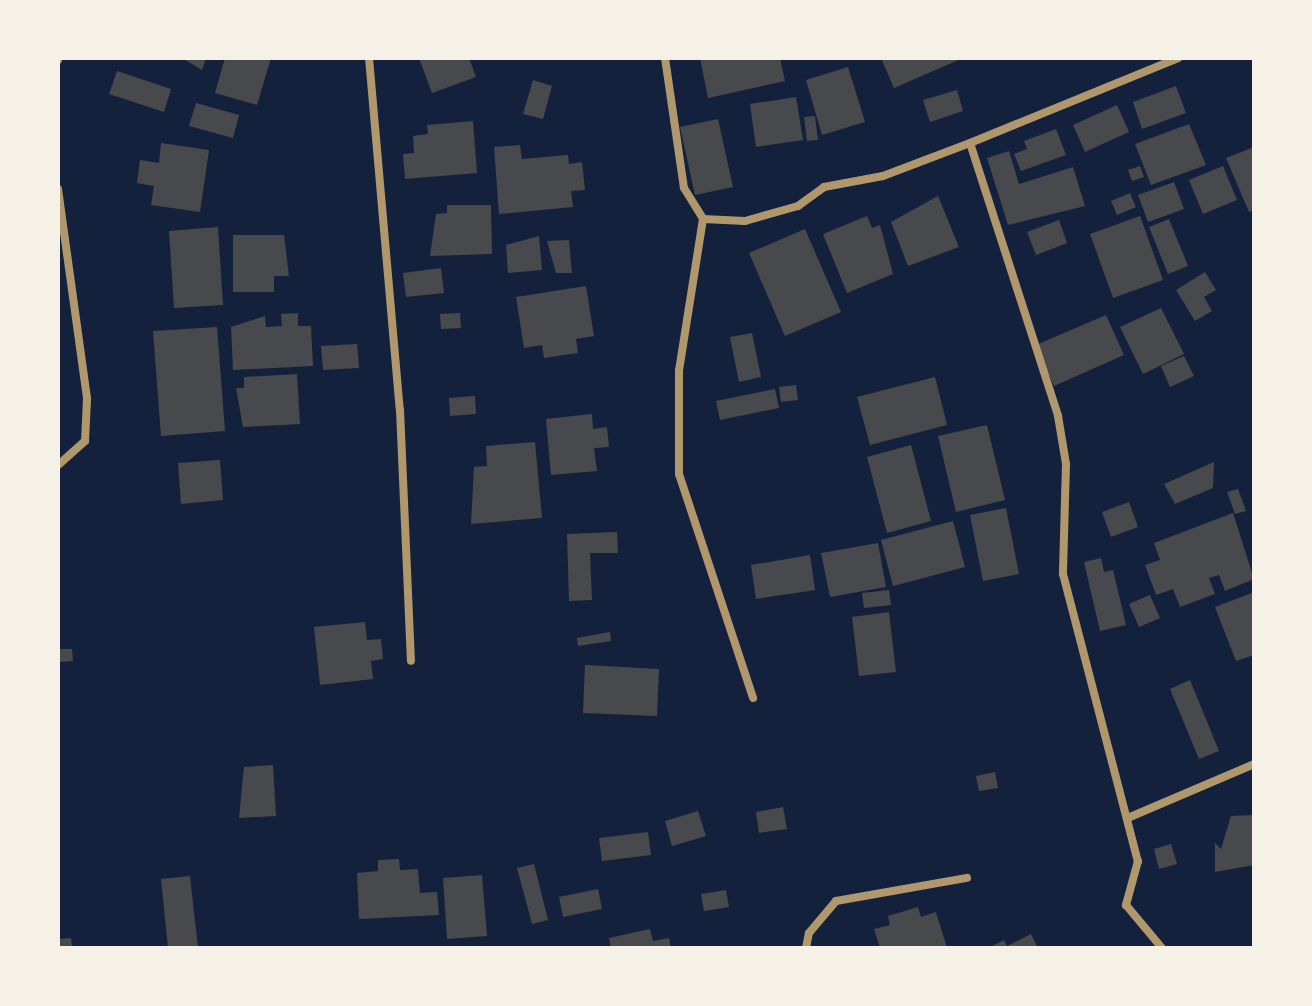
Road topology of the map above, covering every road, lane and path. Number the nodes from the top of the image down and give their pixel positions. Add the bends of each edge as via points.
1 (369, 58) edge
2 (665, 58) edge
3 (1178, 58) edge
4 (970, 143) junction
5 (58, 189) edge
6 (703, 219) junction
7 (58, 465) edge
8 (411, 661) dead end
9 (753, 698) dead end
10 (1254, 764) edge
11 (1130, 817) junction
12 (967, 878) dead end
13 (806, 948) edge
14 (1162, 948) edge

1 - 8 street via 400,410
2 - 6 street via 684,188
3 - 4 street
4 - 6 street via 883,176 824,187 798,206 745,221
4 - 11 street via 1058,416 1066,464 1063,574
5 - 7 street via 87,399 85,441
6 - 9 street via 679,370 679,474
10 - 11 street
11 - 14 street via 1138,861 1126,905
12 - 13 street via 836,901 809,933

